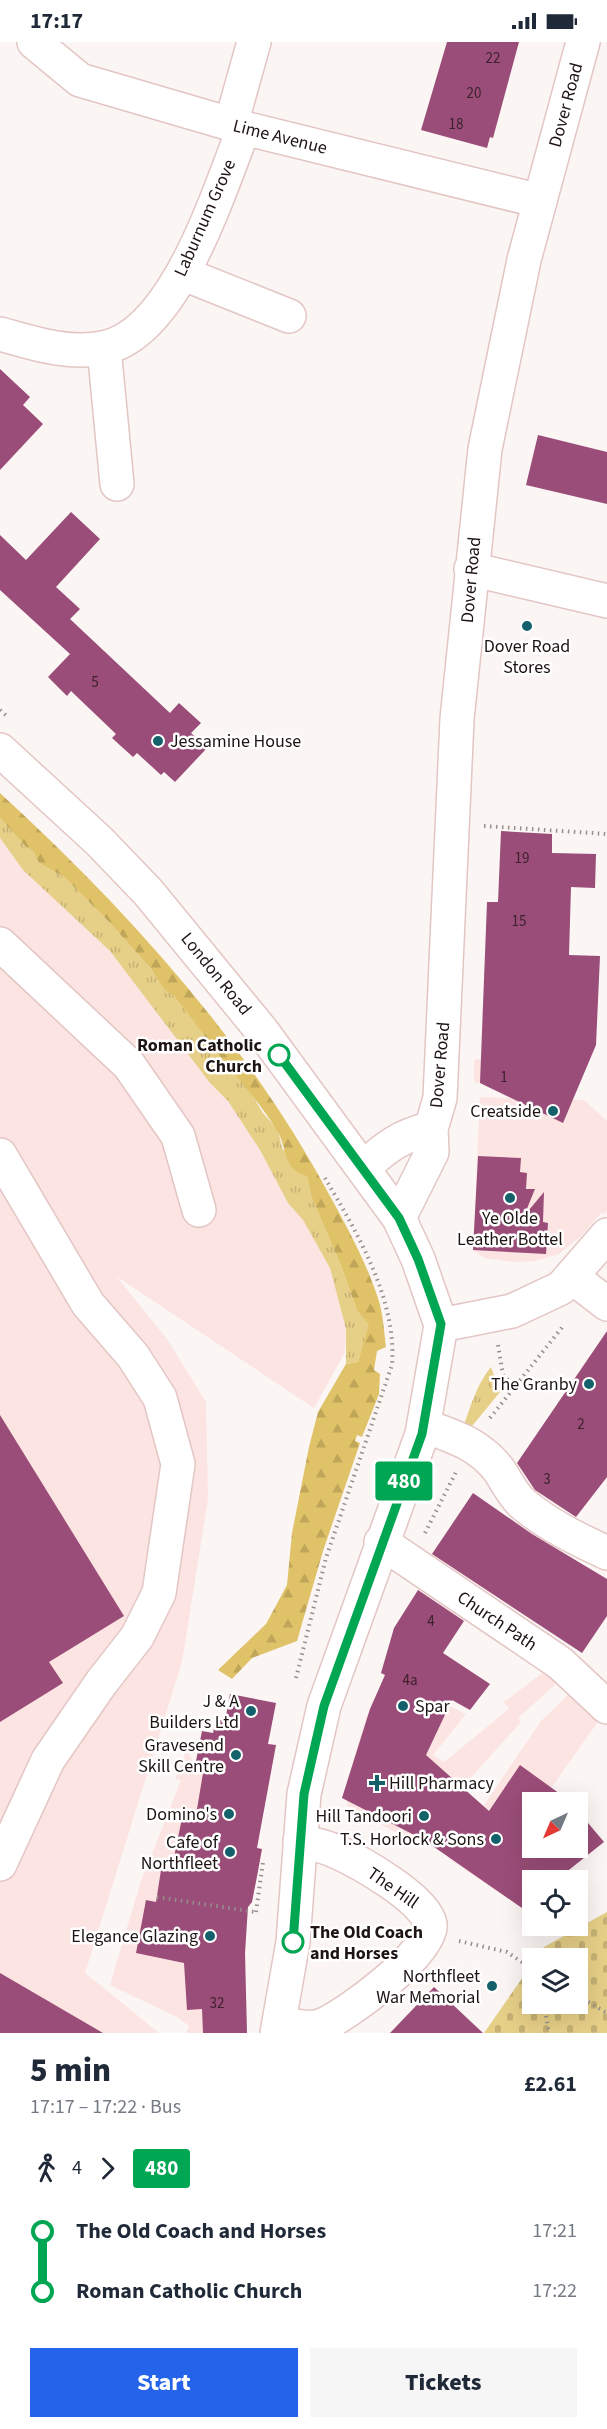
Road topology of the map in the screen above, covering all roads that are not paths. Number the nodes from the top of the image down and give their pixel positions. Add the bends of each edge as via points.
1 (254, 42) edge
2 (583, 42) edge
3 (41, 45) edge
4 (237, 126) junction
5 (540, 201) junction
6 (184, 274) junction
7 (289, 316) dead end
8 (0, 334) edge
9 (104, 348) junction
10 (117, 483) dead end
11 (471, 569) junction
12 (607, 600) edge
13 (0, 750) edge
14 (0, 944) edge
15 (431, 1129) junction
16 (0, 1155) edge
17 (363, 1168) junction
18 (199, 1210) dead end
19 (399, 1218) junction
20 (607, 1235) edge
21 (590, 1291) edge
22 (441, 1324) junction
23 (424, 1426) junction
24 (381, 1542) junction
25 (607, 1553) edge
26 (607, 1707) edge
27 (300, 1841) junction
28 (0, 1864) edge
29 (278, 2028) edge

1 - 4 street, Laburnum Grove
2 - 5 street, Dover Road
3 - 4 street, Lime Avenue via 80,80
4 - 5 street, Lime Avenue
4 - 6 street, Laburnum Grove
5 - 11 street, Dover Road via 497,384
6 - 7 street
6 - 9 street, Laburnum Grove via 140,330
8 - 9 street, Laburnum Grove via 49,348
9 - 10 street
11 - 12 street
11 - 15 street, Dover Road via 450,824 442,1081
13 - 17 street, London Road via 148,892 232,993
14 - 18 street via 129,1065 178,1136
15 - 17 street, Dover Road via 395,1140
15 - 19 street, Dover Road via 432,1152
16 - 28 street via 88,1304 133,1356 160,1398 178,1464 159,1593 137,1637 48,1760
17 - 19 street, London Road
19 - 22 street, London Road
20 - 21 street
21 - 22 street via 561,1288 532,1303 494,1315
22 - 23 street
23 - 24 street
23 - 25 street via 471,1444 491,1461 523,1504 562,1531
24 - 26 street, Church Path via 560,1663
24 - 27 street via 324,1706 304,1794
27 - 29 street via 291,1962
27 - 29 street, The Hill via 336,1851 403,1891 427,1914 431,1925 423,1947 407,1963 334,2019 311,2028

